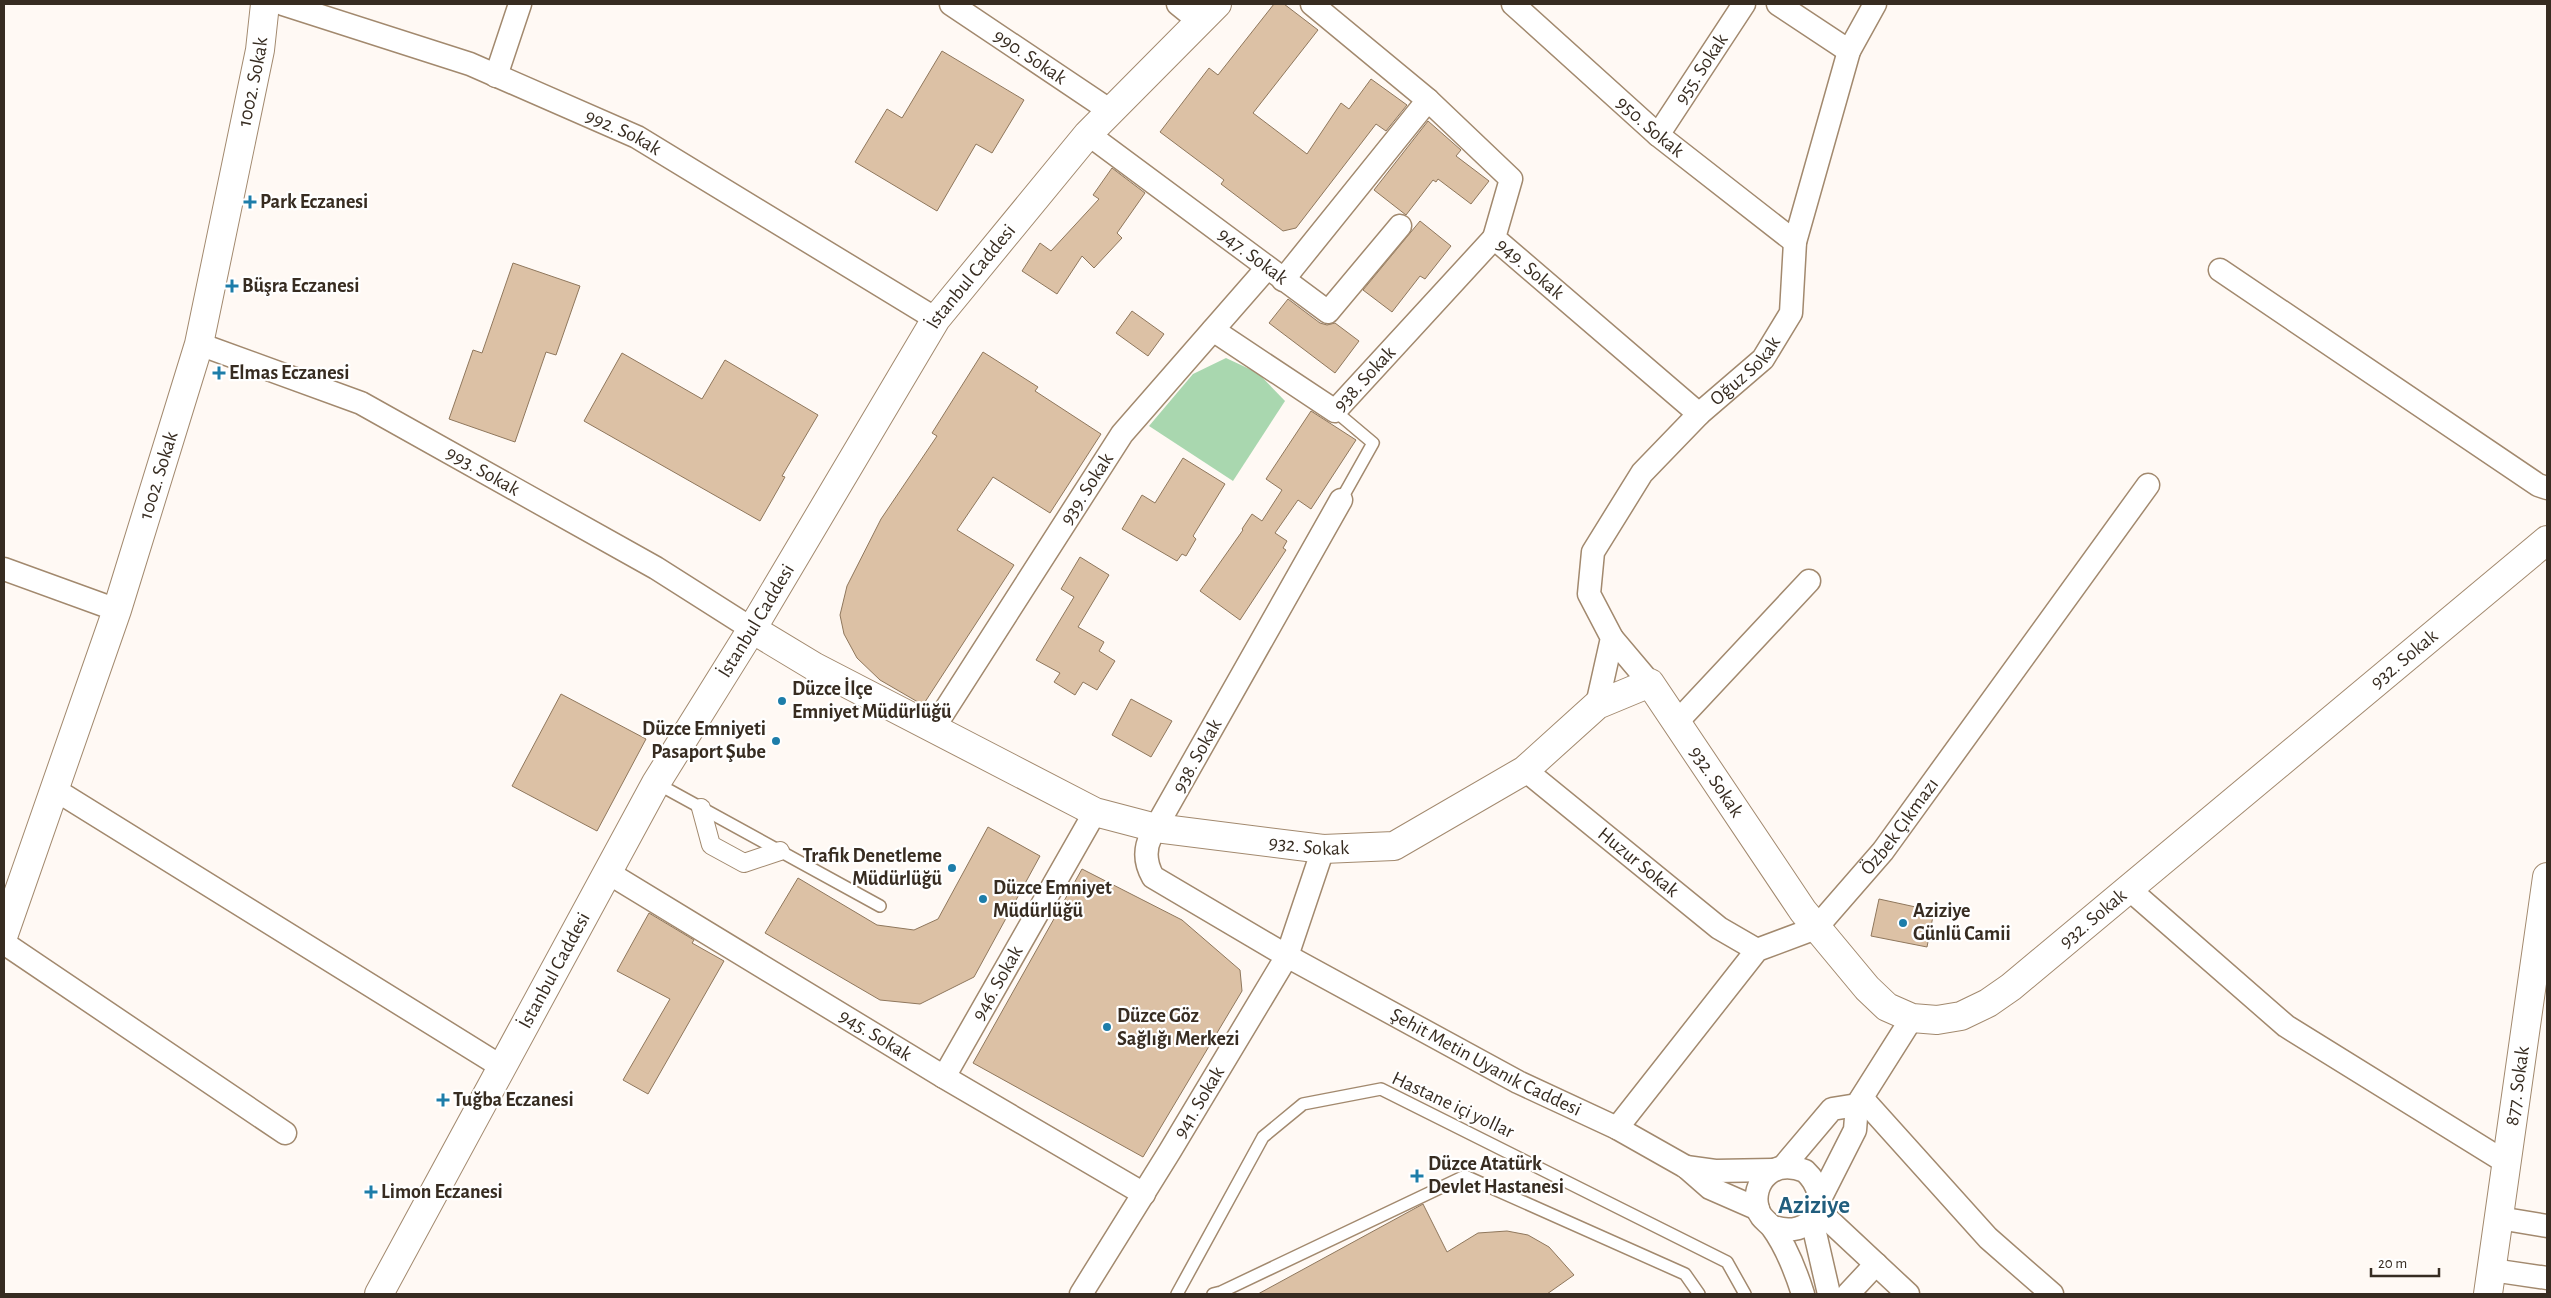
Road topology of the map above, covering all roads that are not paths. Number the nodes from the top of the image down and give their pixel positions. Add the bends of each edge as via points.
1 (265, 4) edge
2 (283, 4) edge
3 (520, 4) edge
4 (951, 4) edge
5 (1178, 4) edge
6 (1312, 4) edge
7 (1513, 4) edge
8 (1744, 4) edge
9 (1778, 4) edge
10 (1874, 4) edge
11 (1208, 12) edge
12 (1849, 50) junction
13 (496, 76) junction
14 (1428, 100) junction
15 (1110, 110) junction
16 (1088, 134) junction
17 (1658, 135) junction
18 (1400, 226) dead end
19 (1494, 238) junction
20 (1794, 242) junction
21 (2220, 270) dead end
22 (1275, 274) junction
23 (936, 319) junction
24 (1213, 330) junction
25 (199, 344) junction
26 (1335, 412) junction
27 (1699, 414) junction
28 (2148, 486) dead end
29 (2547, 488) edge
30 (1341, 500) joint
31 (2547, 540) edge
32 (4, 569) edge
33 (1809, 581) dead end
34 (117, 610) junction
35 (752, 629) junction
36 (1612, 638) junction
37 (1650, 683) junction
38 (1597, 705) junction
39 (1677, 722) junction
40 (933, 729) junction
41 (1525, 770) junction
42 (656, 784) junction
43 (54, 789) junction
44 (701, 808) junction
45 (1095, 812) junction
46 (1156, 828) junction
47 (1323, 849) junction
48 (780, 852) junction
49 (608, 872) junction
50 (2547, 877) edge
51 (2129, 889) junction
52 (880, 906) dead end
53 (1816, 928) junction
54 (4, 934) edge
55 (4, 944) edge
56 (1757, 950) junction
57 (1287, 956) junction
58 (1912, 1018) junction
59 (502, 1067) junction
60 (944, 1077) junction
61 (1860, 1101) junction
62 (1616, 1128) junction
63 (286, 1133) dead end
64 (2507, 1163) junction
65 (1686, 1168) junction
66 (1778, 1169) junction
67 (1144, 1194) junction
68 (1758, 1209) junction
69 (1817, 1210) junction
70 (2499, 1218) junction
71 (1771, 1226) junction
72 (2547, 1226) edge
73 (1876, 1264) junction
74 (2547, 1278) edge
75 (2490, 1282) edge
76 (379, 1294) edge
77 (1081, 1294) edge
78 (1177, 1294) edge
79 (1213, 1294) edge
80 (1699, 1294) edge
81 (1745, 1294) edge
82 (1803, 1294) edge
83 (1829, 1294) edge
84 (1848, 1294) edge
85 (1908, 1294) edge
86 (2052, 1294) edge

1 - 25 street, 1002. Sokak via 260,50
2 - 13 street, 992. Sokak via 470,64
3 - 13 street
4 - 15 street, 990. Sokak
5 - 11 street
6 - 14 street, 949. Sokak
7 - 17 street, 950. Sokak
8 - 17 street, 955. Sokak
9 - 12 street
10 - 12 street, Oğuz Sokak
11 - 15 street, İstanbul Caddesi
12 - 20 street, Oğuz Sokak
13 - 23 street, 992. Sokak via 637,137
14 - 19 street, 949. Sokak via 1511,179
14 - 22 street, 939. Sokak
15 - 16 street, İstanbul Caddesi
16 - 22 street, 947. Sokak
16 - 23 street, İstanbul Caddesi
17 - 20 street, 950. Sokak
18 - 22 street, 947. Sokak via 1328,312
19 - 26 street, 938. Sokak
19 - 27 street, 949. Sokak
20 - 27 street, Oğuz Sokak via 1791,313 1764,359
21 - 29 street
22 - 24 street, 939. Sokak
23 - 35 street, İstanbul Caddesi
24 - 26 street, 938. Sokak
24 - 40 street, 939. Sokak via 1122,434
25 - 34 street, 1002. Sokak
25 - 35 street, 993. Sokak via 361,403 656,568
26 - 30 lane via 1373,443
27 - 36 street, Oğuz Sokak via 1642,474 1593,552 1589,594
28 - 53 street, Özbek Çıkmazı via 1882,852
30 - 46 street, 938. Sokak
31 - 51 street, 932. Sokak
32 - 34 street
33 - 39 street
34 - 43 street, 1002. Sokak
35 - 40 street, 932. Sokak via 815,667
35 - 42 street, İstanbul Caddesi
36 - 37 street, Oğuz Sokak
36 - 38 street
37 - 38 street, 932. Sokak
37 - 39 street, 932. Sokak
38 - 41 street, 932. Sokak
39 - 53 street, 932. Sokak
40 - 45 street, 932. Sokak
41 - 47 street, 932. Sokak via 1394,846
41 - 56 street, Huzur Sokak via 1719,928
42 - 44 lane
42 - 49 street, İstanbul Caddesi
43 - 54 street, 1002. Sokak
43 - 59 street
44 - 48 lane
44 - 48 street via 711,845 744,862
45 - 46 street, 932. Sokak
45 - 60 street, 946. Sokak
46 - 47 street, 932. Sokak
46 - 57 street, 938. Sokak via 1146,852 1153,877
47 - 57 street, 941. Sokak
48 - 52 lane
49 - 59 street, İstanbul Caddesi
49 - 60 street, 945. Sokak
50 - 64 street, 877. Sokak
51 - 58 street, 932. Sokak via 1988,1003 1961,1016 1937,1020
51 - 64 street via 2286,1026
53 - 56 street, Özbek Çıkmazı
53 - 58 street, 932. Sokak via 1887,1007
55 - 63 street
56 - 62 street
57 - 62 street, Şehit Metin Uyanık Caddesi via 1518,1082
57 - 67 street, 941. Sokak
58 - 61 street
59 - 76 street, İstanbul Caddesi
60 - 67 street, 945. Sokak
61 - 66 street via 1832,1110
61 - 69 street via 1855,1130
61 - 86 street via 1988,1238
62 - 65 street, Şehit Metin Uyanık Caddesi
64 - 70 street, 877. Sokak
65 - 66 street, Şehit Metin Uyanık Caddesi via 1725,1172
65 - 68 street, Şehit Metin Uyanık Caddesi via 1710,1188
66 - 68 street via 1764,1178 1758,1187
66 - 69 street via 1805,1171 1818,1188
67 - 77 street, 941. Sokak
68 - 71 street
69 - 71 street via 1804,1227 1793,1231
69 - 73 street
69 - 83 street
70 - 72 street
70 - 75 street, 877. Sokak
71 - 82 street
73 - 84 street
73 - 85 street
74 - 75 street
78 - 81 lane, Hastane içi yollar via 1263,1138 1302,1104 1381,1089 1727,1262
79 - 80 lane via 1465,1176 1685,1274

